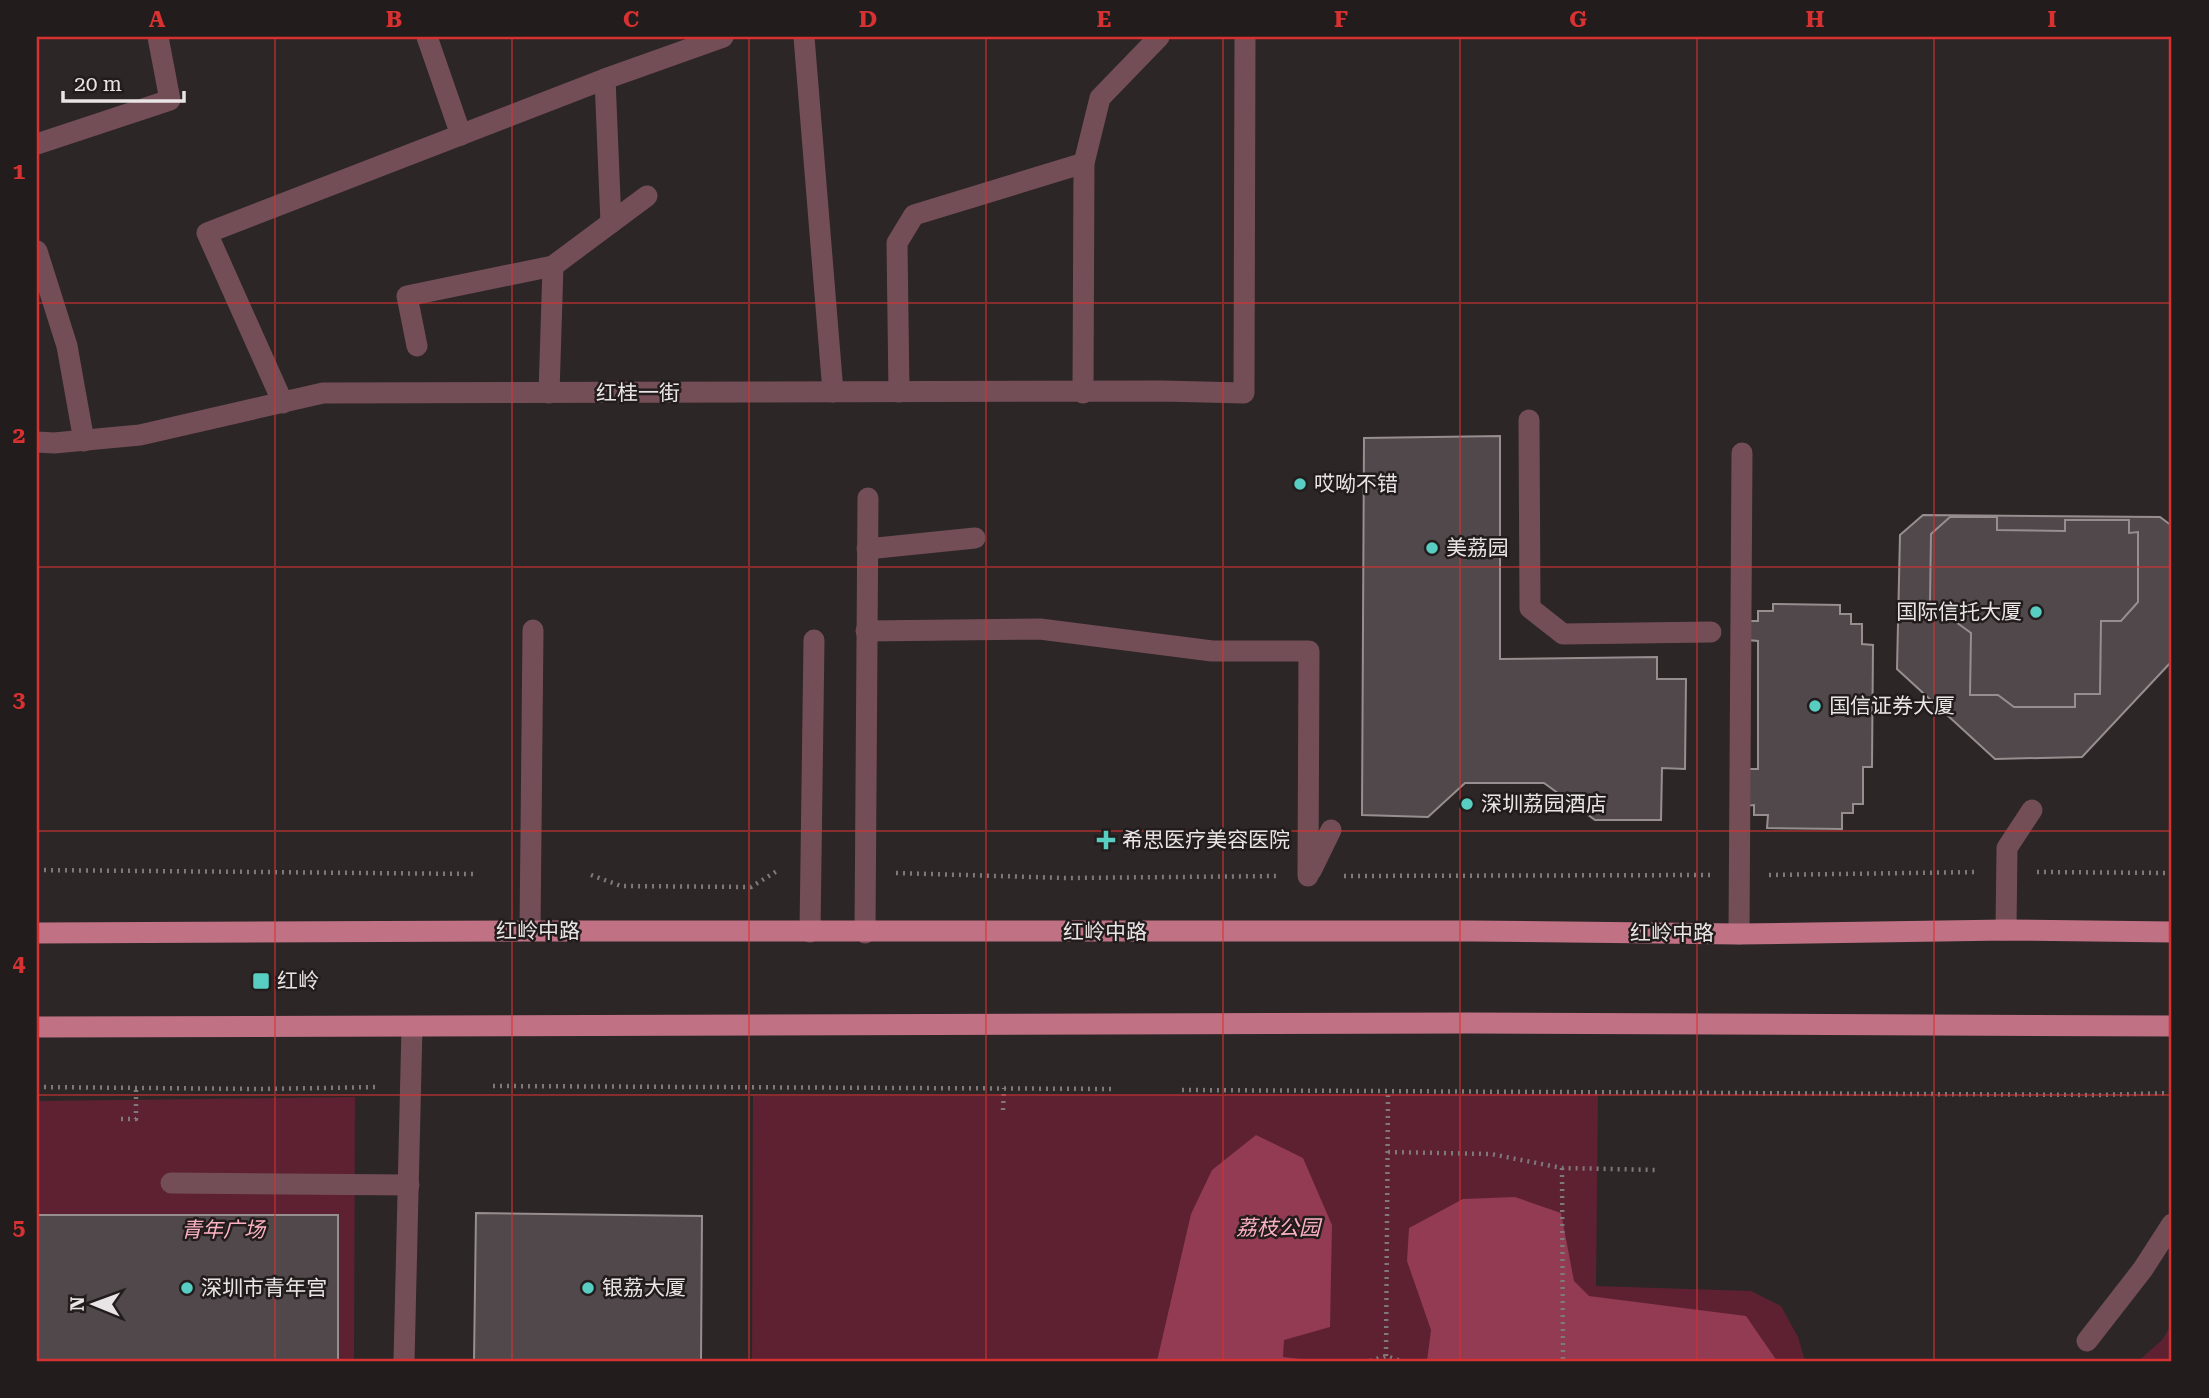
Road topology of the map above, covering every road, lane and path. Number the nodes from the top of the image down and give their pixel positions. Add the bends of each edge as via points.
1 (158, 37) edge
2 (427, 37) edge
3 (723, 37) edge
4 (804, 37) edge
5 (1159, 37) edge
6 (1245, 37) edge
7 (605, 79) junction
8 (461, 135) junction
9 (37, 144) edge
10 (1084, 163) junction
11 (647, 196) dead end
12 (611, 223) junction
13 (37, 251) edge
14 (553, 266) junction
15 (417, 346) dead end
16 (833, 392) junction
17 (900, 392) junction
18 (549, 393) junction
19 (1083, 393) junction
20 (283, 403) junction
21 (1529, 421) dead end
22 (84, 441) junction
23 (37, 442) edge
24 (1742, 453) dead end
25 (867, 498) dead end
26 (975, 538) dead end
27 (867, 549) junction
28 (533, 631) dead end
29 (866, 631) junction
30 (1711, 632) dead end
31 (814, 640) dead end
32 (2032, 810) dead end
33 (1331, 830) dead end
34 (37, 870) edge
35 (777, 871) dead end
36 (1978, 872) dead end
37 (2025, 872) dead end
38 (890, 873) dead end
39 (2172, 873) edge
40 (476, 874) dead end
41 (591, 875) dead end
42 (1714, 875) dead end
43 (1761, 875) dead end
44 (1308, 876) junction
45 (2006, 930) junction
46 (530, 931) junction
47 (810, 932) junction
48 (2172, 932) edge
49 (37, 933) edge
50 (865, 933) junction
51 (1739, 934) junction
52 (2172, 1026) edge
53 (37, 1027) edge
54 (412, 1027) junction
55 (494, 1086) dead end
56 (37, 1087) edge
57 (380, 1087) dead end
58 (136, 1088) junction
59 (1004, 1088) junction
60 (1115, 1089) dead end
61 (1182, 1090) dead end
62 (1388, 1093) junction
63 (2172, 1093) edge
64 (1003, 1110) dead end
65 (121, 1119) dead end
66 (1388, 1152) junction
67 (1562, 1168) junction
68 (1658, 1170) dead end
69 (171, 1183) dead end
70 (409, 1185) junction
71 (2172, 1224) edge
72 (2087, 1341) dead end
73 (1386, 1356) junction
74 (404, 1361) edge
75 (1370, 1361) edge
76 (1401, 1361) edge
77 (1563, 1361) edge

1 - 9 street via 170,100
2 - 8 street
3 - 7 street
4 - 16 street
5 - 10 street via 1100,98
6 - 19 street, 红桂一街 via 1244,393
7 - 8 street
7 - 12 street
8 - 20 street via 207,233
10 - 17 street via 914,215 897,243
10 - 19 street
11 - 12 street
12 - 14 street
13 - 22 street via 67,346
14 - 15 street via 407,296
14 - 18 street
16 - 17 street, 红桂一街
16 - 18 street, 红桂一街
17 - 19 street, 红桂一街
18 - 20 street, 红桂一街 via 323,393
20 - 22 street, 红桂一街 via 140,435
21 - 30 street via 1530,608 1563,634
22 - 23 street, 红桂一街
24 - 51 street
25 - 27 street
26 - 27 street
27 - 29 street
28 - 46 street
29 - 44 street via 1040,629 1212,651 1309,652
29 - 50 street
31 - 47 street
32 - 45 street via 2007,848
33 - 44 street
34 - 40 path
35 - 41 path via 751,887 621,886
36 - 43 path
37 - 39 path
38 - 44 path via 1066,878
42 - 44 path
45 - 48 main road, 红岭中路
45 - 51 main road, 红岭中路
46 - 47 main road, 红岭中路
46 - 49 main road, 红岭中路
47 - 50 main road, 红岭中路
50 - 51 main road, 红岭中路
52 - 54 main road
53 - 54 main road
54 - 70 street
55 - 59 path
56 - 58 path
57 - 58 path
58 - 65 path via 136,1119
59 - 60 path
59 - 64 path
61 - 62 path
62 - 63 path
62 - 66 path
66 - 67 path via 1491,1154
66 - 73 path
67 - 68 path
67 - 77 path
69 - 70 street
70 - 74 street
71 - 72 street
73 - 75 path
73 - 76 path

